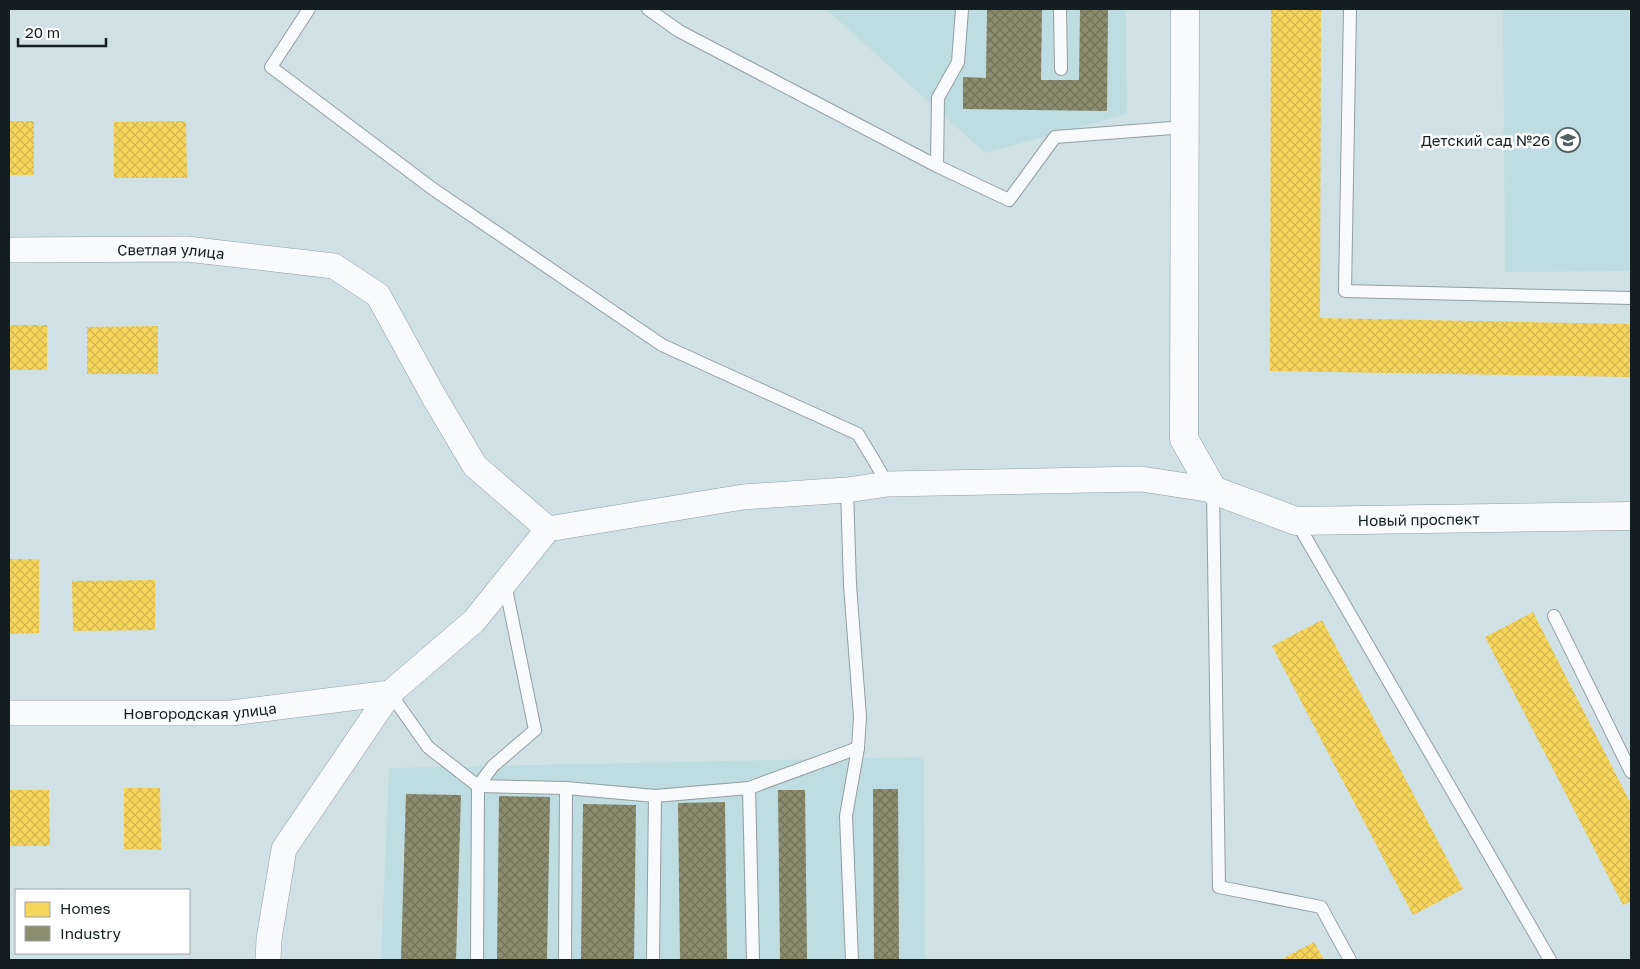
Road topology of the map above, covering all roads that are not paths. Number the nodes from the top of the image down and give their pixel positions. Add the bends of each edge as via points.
1 (309, 9) edge
2 (648, 9) edge
3 (962, 9) edge
4 (1060, 9) edge
5 (1185, 9) edge
6 (1350, 9) edge
7 (665, 14) edge
8 (1060, 70) dead end
9 (1185, 126) junction
10 (937, 166) junction
11 (9, 250) edge
12 (1631, 298) edge
13 (888, 484) junction
14 (847, 490) junction
15 (1213, 490) junction
16 (1631, 516) edge
17 (1296, 521) junction
18 (548, 529) junction
19 (504, 584) junction
20 (1554, 616) dead end
21 (390, 693) junction
22 (9, 713) edge
23 (858, 748) junction
24 (1631, 772) edge
25 (478, 786) junction
26 (566, 788) junction
27 (749, 788) junction
28 (655, 796) junction
29 (268, 960) edge
30 (477, 960) edge
31 (565, 960) edge
32 (653, 960) edge
33 (753, 960) edge
34 (852, 960) edge
35 (1350, 960) edge
36 (1550, 960) edge

1 - 13 lane via 271,67 433,189 662,346 858,434
2 - 7 lane
3 - 10 lane via 958,62 938,98
4 - 8 lane
5 - 9 street
6 - 12 lane via 1345,291
7 - 10 lane via 679,32
9 - 10 lane via 1055,137 1009,200
9 - 15 street via 1184,439
11 - 18 street, Светлая улица via 187,249 334,266 378,295 475,466
13 - 14 street
13 - 15 street via 1140,479
14 - 18 street via 744,497
14 - 23 lane via 860,717
15 - 17 street, Новый проспект
15 - 35 lane via 1219,887 1321,907
16 - 17 street, Новый проспект
17 - 36 lane
18 - 19 street
19 - 21 street via 474,621
19 - 25 lane via 535,730 494,766
20 - 24 lane
21 - 22 street, Новгородская улица via 230,714
21 - 25 lane via 428,747
21 - 29 street via 284,849
23 - 27 lane
23 - 34 lane via 846,816
25 - 26 lane
25 - 30 lane
26 - 28 lane
26 - 31 lane
27 - 28 lane
27 - 33 lane
28 - 32 lane

